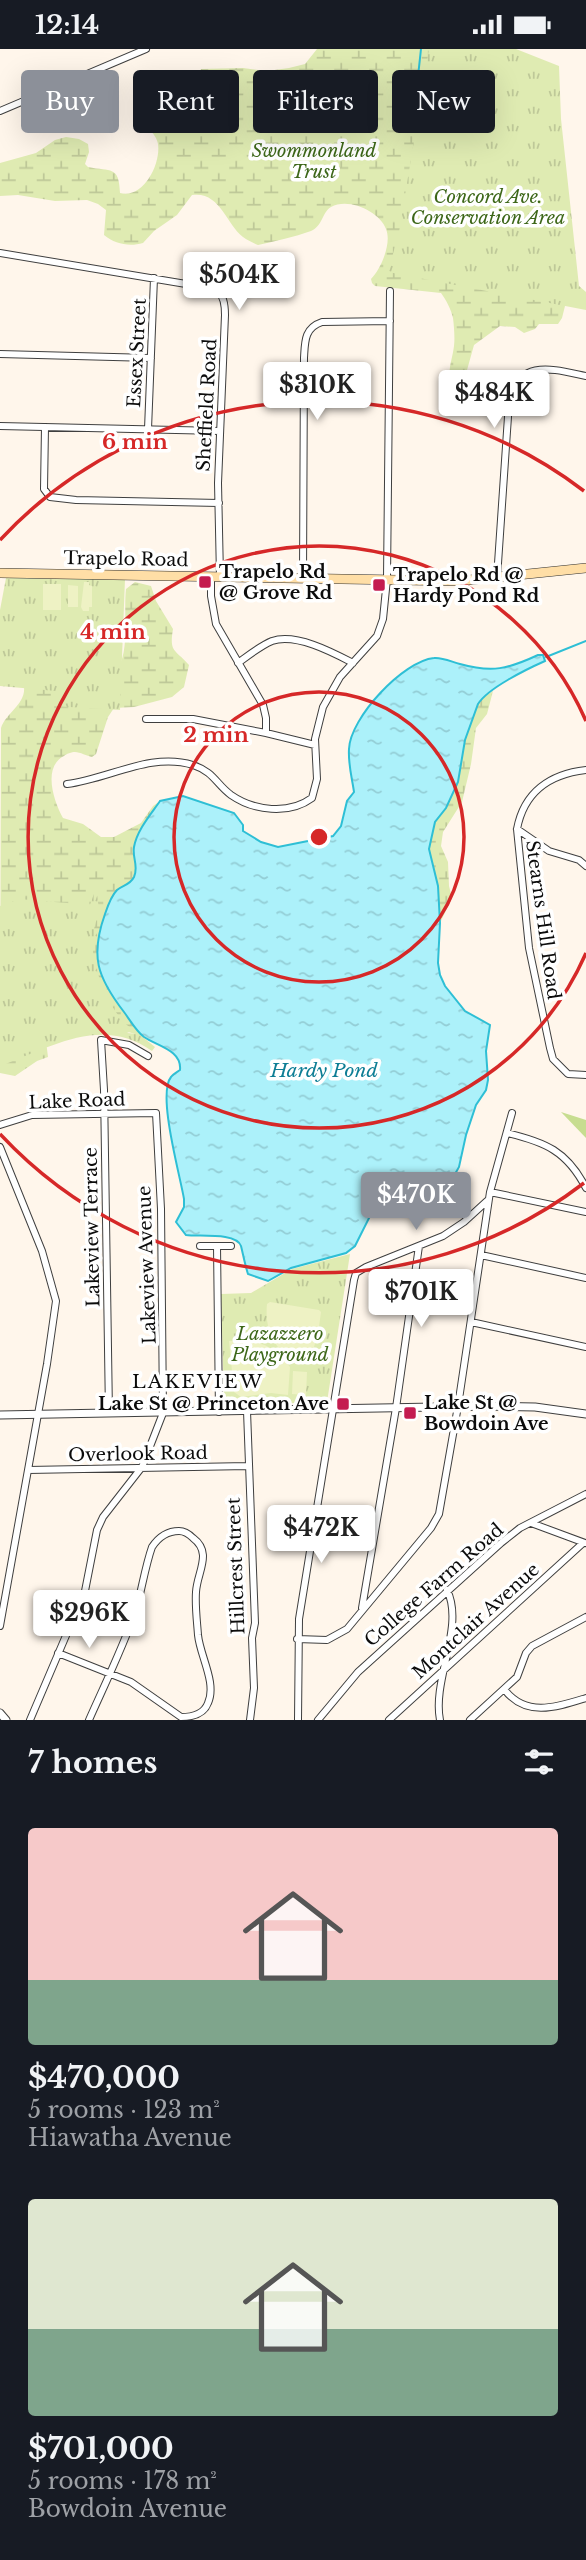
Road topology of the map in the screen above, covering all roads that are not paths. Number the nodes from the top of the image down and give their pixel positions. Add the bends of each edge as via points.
1 (146, 49) edge
2 (0, 111) edge
3 (0, 253) edge
4 (155, 278) junction
5 (390, 291) dead end
6 (390, 321) junction
7 (0, 353) edge
8 (151, 358) junction
9 (586, 376) edge
10 (0, 426) edge
11 (45, 427) junction
12 (148, 429) junction
13 (220, 431) junction
14 (219, 503) junction
15 (586, 568) edge
16 (0, 573) edge
17 (215, 576) junction
18 (303, 578) junction
19 (497, 578) junction
20 (387, 579) junction
21 (238, 663) junction
22 (353, 663) junction
23 (146, 719) dead end
24 (266, 733) junction
25 (315, 745) junction
26 (586, 770) edge
27 (67, 784) dead end
28 (517, 829) junction
29 (586, 866) edge
30 (148, 1056) dead end
31 (586, 1075) edge
32 (156, 1113) joint
33 (104, 1114) junction
34 (512, 1114) dead end
35 (0, 1125) edge
36 (506, 1133) junction
37 (0, 1147) edge
38 (586, 1188) edge
39 (489, 1196) junction
40 (586, 1212) edge
41 (230, 1245) dead end
42 (200, 1246) dead end
43 (217, 1246) junction
44 (419, 1246) junction
45 (481, 1255) junction
46 (586, 1278) edge
47 (471, 1322) junction
48 (586, 1347) edge
49 (458, 1406) junction
50 (396, 1408) junction
51 (334, 1409) junction
52 (247, 1411) junction
53 (219, 1412) junction
54 (109, 1413) junction
55 (163, 1413) junction
56 (0, 1415) edge
57 (38, 1415) junction
58 (586, 1415) edge
59 (248, 1466) junction
60 (142, 1467) junction
61 (28, 1470) junction
62 (586, 1494) edge
63 (531, 1523) junction
64 (584, 1543) edge
65 (4, 1589) edge
66 (447, 1590) junction
67 (362, 1609) junction
68 (586, 1617) edge
69 (0, 1626) edge
70 (297, 1639) junction
71 (58, 1653) junction
72 (443, 1670) junction
73 (110, 1672) junction
74 (505, 1689) junction
75 (586, 1698) edge
76 (0, 1713) edge
77 (6, 1720) edge
78 (30, 1720) edge
79 (89, 1720) edge
80 (250, 1720) edge
81 (298, 1720) edge
82 (318, 1720) edge
83 (389, 1720) edge
84 (440, 1720) edge
85 (470, 1720) edge

1 - 2 street
3 - 4 street, Sheffield Road
4 - 8 street, Essex Street
4 - 13 street, Sheffield Road via 214,288 224,298
5 - 6 street
6 - 18 street via 321,322 307,333
6 - 20 street
7 - 8 street
8 - 12 street, Essex Street
9 - 19 street via 537,369 522,377 511,391
10 - 11 street
11 - 12 street
11 - 14 street via 44,489 50,497
12 - 13 street
13 - 14 street, Sheffield Road
14 - 17 street, Sheffield Road
15 - 19 main road, Trapelo Road
16 - 17 main road, Trapelo Road
17 - 18 main road, Trapelo Road
17 - 21 street, Sheffield Road via 211,596 216,624
18 - 20 main road, Trapelo Road
19 - 20 main road, Trapelo Road
20 - 22 street via 377,636
21 - 22 street via 262,646 283,639
21 - 24 street, Sheffield Road via 263,705
22 - 25 street via 326,699
23 - 24 street via 192,719
24 - 25 street
25 - 27 street via 315,791 306,802 289,810 260,807 233,796 210,773 192,765 149,762
26 - 28 street, Stearns Hill Road via 564,773 536,789
28 - 29 street, Stearns Hill Road via 549,851
28 - 31 street, Stearns Hill Road via 529,948 553,1059 568,1074
30 - 33 street, Lakeview Terrace via 129,1045 101,1040
32 - 33 street, Lake Road
32 - 55 street, Lakeview Avenue
33 - 35 street, Lake Road via 32,1115
33 - 54 street, Lakeview Terrace
34 - 36 street
36 - 38 street via 554,1149
36 - 39 street
37 - 57 street via 42,1251 56,1301
39 - 40 street
39 - 44 street via 453,1230
39 - 45 street
41 - 43 street
42 - 43 street
43 - 53 street
44 - 50 street
44 - 51 street via 356,1273
45 - 46 street
45 - 47 street
47 - 48 street
47 - 49 street
49 - 50 street
49 - 58 street via 535,1407
49 - 67 street via 439,1514
50 - 51 street
50 - 67 street
51 - 52 street
51 - 70 street
52 - 53 street
52 - 59 street, Hillcrest Street
53 - 55 street
54 - 55 street
54 - 57 street
55 - 60 street, Lakeview Avenue
56 - 57 street
57 - 61 street
59 - 60 street, Overlook Road
59 - 80 street, Hillcrest Street via 255,1623
60 - 61 street, Overlook Road
60 - 71 street, Lakeview Avenue via 97,1530 85,1591
61 - 65 street
62 - 63 street, College Farm Road
63 - 64 street
63 - 66 street, College Farm Road via 510,1535
64 - 72 street, Montclair Avenue
65 - 69 street
66 - 72 street via 453,1610
66 - 82 street, College Farm Road via 358,1672
67 - 70 street via 334,1638
68 - 74 street via 532,1646 517,1677
70 - 81 street
71 - 73 street
71 - 78 street, Lakeview Avenue
72 - 83 street, Montclair Avenue
72 - 84 street
73 - 73 street via 135,1611 152,1546 169,1533 186,1533 204,1556 196,1590 199,1645 210,1688 208,1704 197,1714 181,1717
73 - 79 street
74 - 75 street via 515,1701 535,1707
74 - 85 street
76 - 77 street

